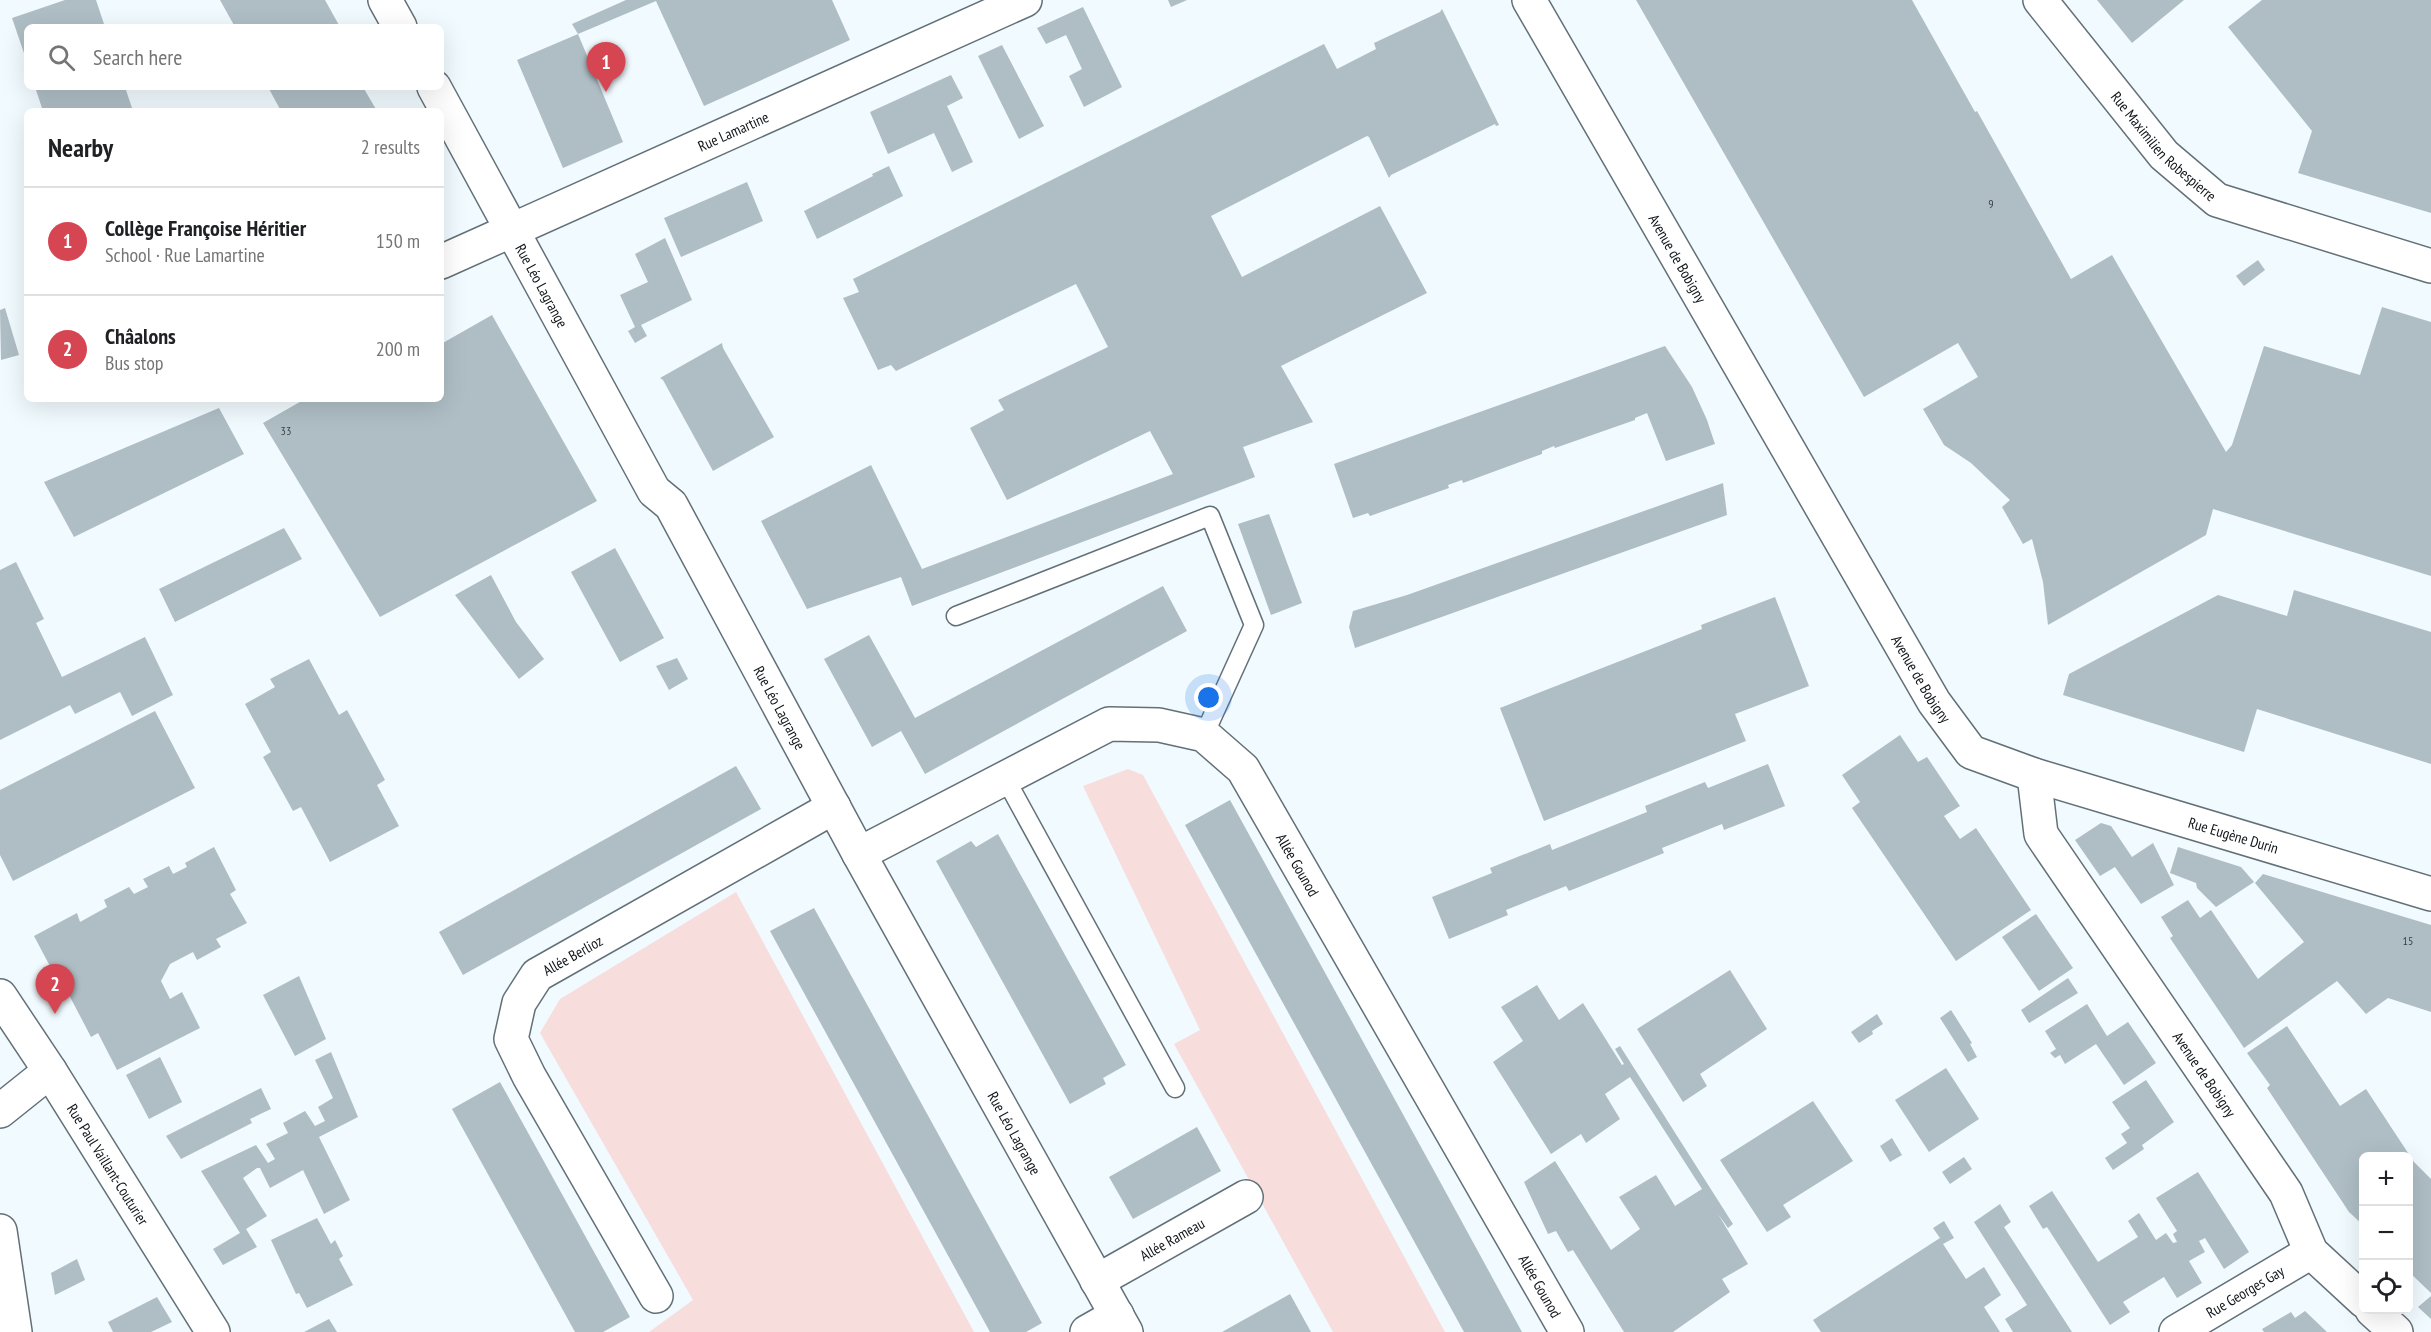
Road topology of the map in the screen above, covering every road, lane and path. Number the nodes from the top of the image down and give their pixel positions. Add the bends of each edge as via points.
1 (385, 0) edge
2 (1025, 0) edge
3 (1529, 0) edge
4 (2040, 0) edge
5 (398, 24) edge
6 (436, 90) edge
7 (512, 229) junction
8 (444, 261) edge
9 (2431, 266) edge
10 (956, 616) dead end
11 (1204, 735) junction
12 (2034, 775) junction
13 (1005, 778) junction
14 (834, 807) junction
15 (859, 854) junction
16 (2431, 894) edge
17 (0, 996) edge
18 (50, 1071) junction
19 (1175, 1088) dead end
20 (0, 1111) edge
21 (1246, 1197) dead end
22 (0, 1231) edge
23 (2311, 1252) junction
24 (1097, 1281) junction
25 (656, 1296) dead end
26 (2359, 1297) edge
27 (2376, 1314) edge
28 (1122, 1323) edge
29 (15, 1332) edge
30 (213, 1332) edge
31 (1087, 1332) edge
32 (1567, 1332) edge
33 (2176, 1332) edge
34 (2396, 1332) edge

1 - 5 street
2 - 7 street, Rue Lamartine
3 - 12 street, Avenue de Bobigny via 1934,702 1971,752
4 - 9 street, Rue Maximilien Robespierre via 2164,155 2217,200
6 - 7 street, Rue Léo Lagrange
7 - 8 street, Rue Lamartine
7 - 14 street, Rue Léo Lagrange via 654,490 670,505
10 - 11 lane via 1210,516 1254,625
11 - 13 street, Allée Gounod via 1159,725 1109,724
11 - 32 street, Allée Gounod via 1243,769
12 - 16 street, Rue Eugène Durin
12 - 23 street, Avenue de Bobigny via 2041,834 2286,1193
13 - 15 street, Allée Gounod
13 - 19 lane
14 - 15 street, Rue Léo Lagrange
14 - 25 street, Allée Berlioz via 537,975 519,1003 511,1040
15 - 24 street, Rue Léo Lagrange
17 - 18 street, Rue Paul Vaillant-Couturier
18 - 20 street
18 - 30 street, Rue Paul Vaillant-Couturier
21 - 24 street, Allée Rameau
22 - 29 street
23 - 26 street, Avenue de Bobigny
23 - 33 street, Rue Georges Gay
24 - 28 street, Rue Léo Lagrange
27 - 34 street
28 - 31 street

